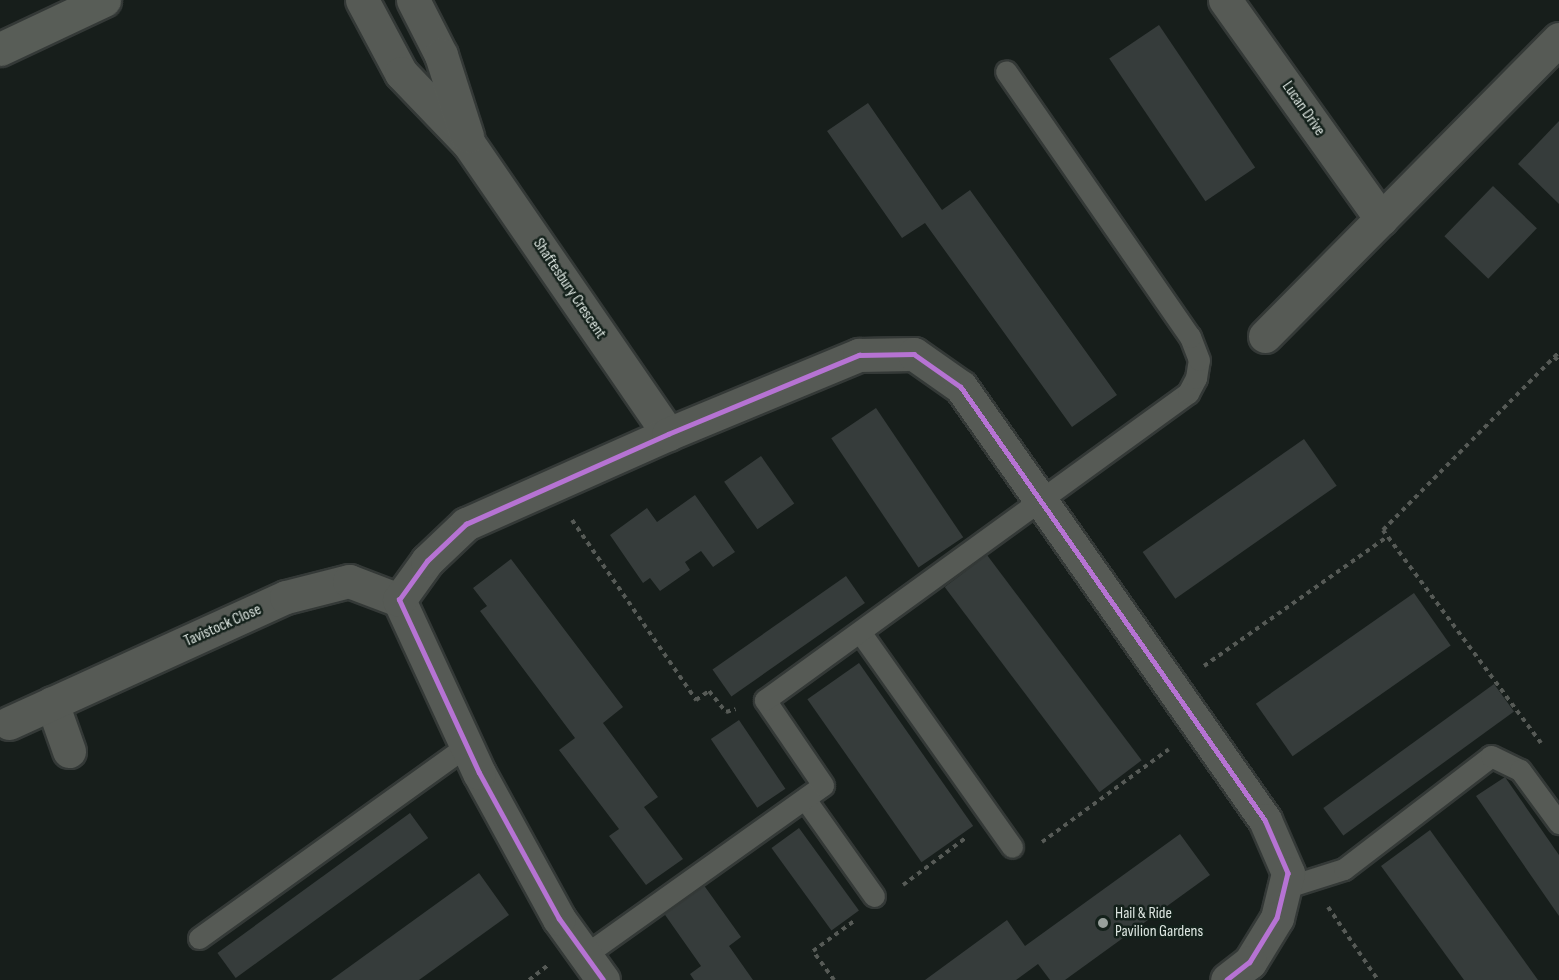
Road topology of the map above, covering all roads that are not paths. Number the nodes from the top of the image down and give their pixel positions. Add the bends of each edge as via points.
1 (104, 0) edge
2 (362, 0) edge
3 (413, 0) edge
4 (1225, 0) edge
5 (1559, 39) edge
6 (0, 49) edge
7 (1006, 71) dead end
8 (469, 144) junction
9 (1381, 219) junction
10 (1265, 336) dead end
11 (668, 434) junction
12 (1041, 502) junction
13 (399, 600) junction
14 (860, 632) junction
15 (52, 704) junction
16 (9, 723) dead end
17 (466, 746) junction
18 (69, 751) dead end
19 (805, 799) junction
20 (1559, 823) edge
21 (1012, 847) road end
22 (1297, 885) junction
23 (874, 896) dead end
24 (199, 938) dead end
25 (594, 967) edge
26 (1227, 980) edge

1 - 6 main road
2 - 8 street, Shaftesbury Crescent via 401,73
3 - 8 street, Shaftesbury Crescent via 441,55
4 - 9 street, Lucan Drive
5 - 9 street
7 - 12 lane via 1190,336 1199,360 1188,393
8 - 11 street, Shaftesbury Crescent
9 - 10 street
11 - 12 street via 859,356 914,354 961,387
11 - 13 street via 466,524 427,561
12 - 14 lane
12 - 22 street via 1265,820
13 - 15 street, Tavistock Close via 349,581 286,597
13 - 17 street
14 - 19 lane via 765,699 823,785
14 - 21 lane
15 - 16 street, Tavistock Close
15 - 18 street
17 - 24 lane
17 - 25 street via 559,919
19 - 23 lane
19 - 25 lane
20 - 22 lane via 1520,770 1491,756 1344,869
22 - 26 street via 1250,962

